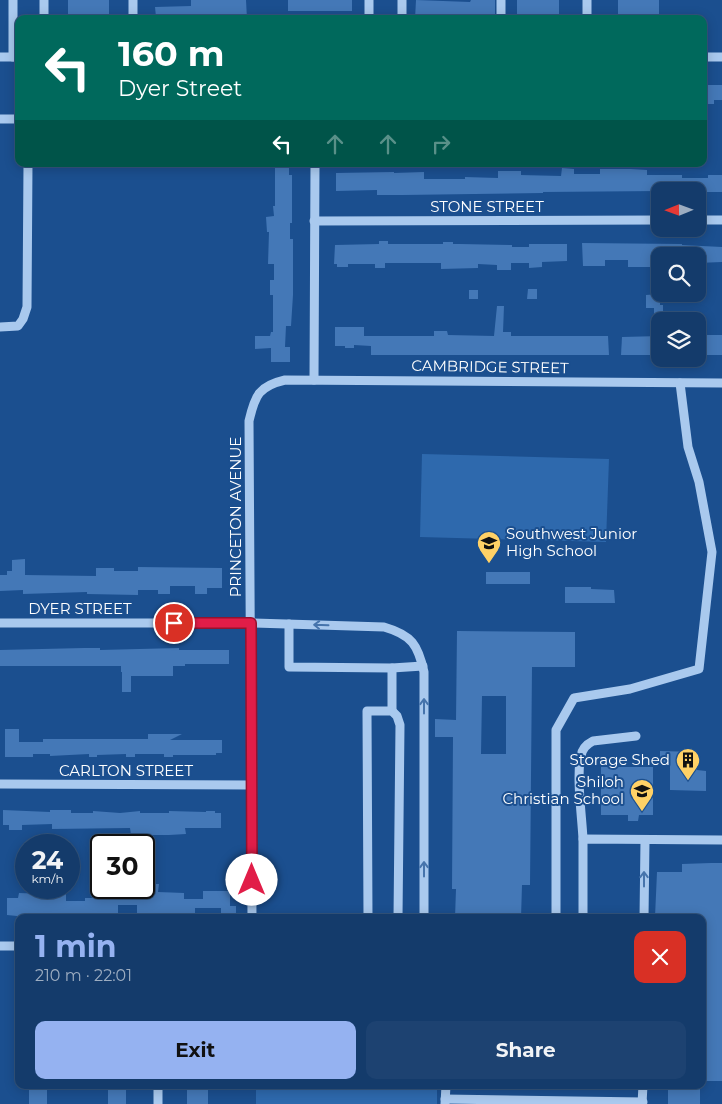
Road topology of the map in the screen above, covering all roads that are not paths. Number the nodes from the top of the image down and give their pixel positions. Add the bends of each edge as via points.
1 (13, 0) edge
2 (44, 0) edge
3 (133, 0) edge
4 (369, 0) edge
5 (402, 0) edge
6 (501, 0) edge
7 (587, 0) edge
8 (44, 15) edge
9 (133, 15) edge
10 (369, 15) edge
11 (402, 15) edge
12 (501, 15) edge
13 (587, 15) edge
14 (15, 38) edge
15 (0, 57) edge
16 (15, 57) edge
17 (707, 57) edge
18 (722, 57) edge
19 (0, 119) edge
20 (15, 119) edge
21 (28, 167) edge
22 (315, 167) edge
23 (651, 220) edge
24 (706, 220) edge
25 (722, 220) edge
26 (314, 221) junction
27 (0, 327) edge
28 (314, 380) junction
29 (680, 383) junction
30 (722, 383) edge
31 (261, 390) joint
32 (0, 623) edge
33 (251, 623) junction
34 (290, 624) junction
35 (422, 666) junction
36 (392, 668) junction
37 (392, 711) junction
38 (636, 736) dead end
39 (0, 784) edge
40 (252, 785) junction
41 (583, 839) junction
42 (645, 840) junction
43 (722, 840) edge
44 (252, 914) edge
45 (368, 914) edge
46 (398, 914) edge
47 (424, 914) edge
48 (555, 914) edge
49 (583, 914) edge
50 (644, 914) edge
51 (0, 946) edge
52 (15, 946) edge
53 (158, 1089) edge
54 (446, 1089) edge
55 (643, 1089) edge
56 (445, 1102) edge
57 (642, 1103) edge
58 (158, 1104) edge

1 - 14 street
2 - 8 street
3 - 9 street
4 - 10 street
5 - 11 street
6 - 12 street
7 - 13 street
15 - 16 street
17 - 18 street
19 - 20 street
21 - 27 street via 26,307 18,326
22 - 26 street
23 - 26 street, STONE STREET
24 - 25 street
26 - 28 street
28 - 29 street, CAMBRIDGE STREET
28 - 31 street, CAMBRIDGE STREET via 285,380 271,383
29 - 30 street, CAMBRIDGE STREET
29 - 48 street via 688,447 699,482 712,552 699,669 630,689 574,698 556,730
31 - 33 street, PRINCETON AVENUE via 253,402 249,421
32 - 33 street, DYER STREET
33 - 34 street, DYER STREET
33 - 40 street, PRINCETON AVENUE
35 -> 34 street, DYER STREET via 410,639 398,631 384,627
34 - 36 street via 289,667
35 - 36 street
47 -> 35 street, DYER STREET
36 - 37 street
37 - 45 street via 368,711
37 - 46 street via 398,716 400,725
38 - 41 street via 593,741 581,754
39 - 40 street, CARLTON STREET
40 - 44 street, PRINCETON AVENUE
41 - 42 street
41 - 49 street
42 - 43 street
50 -> 42 street
51 - 52 street
53 - 58 street
54 - 56 street
55 - 57 street
56 - 57 street

